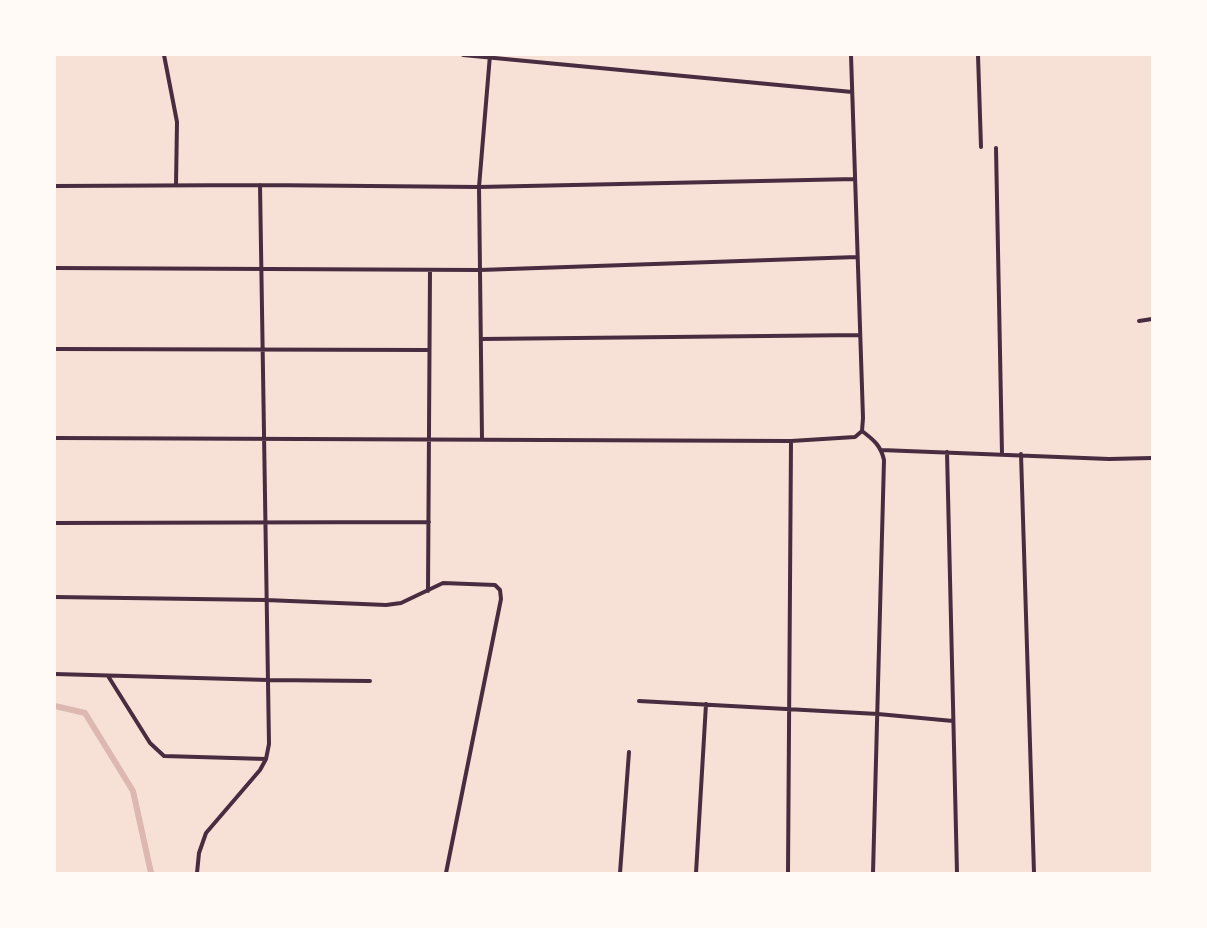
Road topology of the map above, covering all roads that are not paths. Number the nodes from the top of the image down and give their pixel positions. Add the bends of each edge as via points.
1 (164, 55) edge
2 (463, 55) edge
3 (851, 55) edge
4 (978, 55) edge
5 (490, 57) edge
6 (852, 92) junction
7 (981, 147) dead end
8 (996, 148) dead end
9 (855, 179) junction
10 (176, 185) junction
11 (260, 185) junction
12 (55, 186) edge
13 (479, 187) junction
14 (858, 257) junction
15 (55, 268) edge
16 (261, 269) junction
17 (430, 270) junction
18 (480, 270) junction
19 (1152, 319) edge
20 (1139, 321) dead end
21 (860, 335) junction
22 (481, 339) junction
23 (55, 349) edge
24 (262, 350) junction
25 (429, 350) junction
26 (862, 431) junction
27 (55, 438) edge
28 (263, 438) junction
29 (429, 439) junction
30 (482, 439) junction
31 (792, 441) junction
32 (881, 450) junction
33 (947, 452) junction
34 (1002, 454) junction
35 (1022, 454) junction
36 (1152, 458) edge
37 (55, 522) edge
38 (265, 522) junction
39 (429, 522) junction
40 (428, 591) junction
41 (55, 597) edge
42 (266, 600) junction
43 (55, 674) edge
44 (108, 676) junction
45 (268, 680) junction
46 (370, 681) dead end
47 (639, 701) dead end
48 (706, 704) junction
49 (788, 709) junction
50 (878, 714) junction
51 (953, 721) junction
52 (629, 752) dead end
53 (266, 759) junction
54 (197, 873) edge
55 (446, 873) edge
56 (620, 873) edge
57 (696, 873) edge
58 (788, 873) edge
59 (874, 873) edge
60 (957, 873) edge
61 (1034, 873) edge

1 - 10 street via 177,122
2 - 5 street
3 - 6 street
4 - 7 street
5 - 6 street
5 - 13 street
6 - 9 street
8 - 34 street
9 - 13 street
9 - 14 street
10 - 11 street
10 - 12 street
11 - 13 street
11 - 16 street
13 - 18 street
14 - 18 street
14 - 21 street
15 - 16 street
16 - 17 street
16 - 24 street
17 - 18 street
17 - 25 street
18 - 22 street
19 - 20 street
21 - 22 street
21 - 26 street
22 - 30 street
23 - 24 street
24 - 25 street
24 - 28 street
25 - 29 street
26 - 31 street via 856,437 846,439
26 - 32 street via 875,441
27 - 28 street
28 - 29 street
28 - 38 street
29 - 30 street
29 - 39 street
30 - 31 street
31 - 49 street
32 - 33 street
32 - 50 street via 884,460
33 - 34 street
33 - 51 street
34 - 35 street
35 - 36 street via 1109,459
35 - 61 street
37 - 38 street
38 - 39 street
38 - 42 street
39 - 40 street
40 - 42 street via 401,603 386,605
40 - 55 street via 442,583 454,582 486,583 495,585 500,590 499,606
41 - 42 street
42 - 45 street
43 - 44 street
44 - 45 street
44 - 53 street via 150,743 164,756
45 - 46 street
45 - 53 street
47 - 48 street
48 - 49 street
48 - 57 street
49 - 50 street
49 - 58 street
50 - 51 street
50 - 59 street
51 - 60 street
52 - 56 street
53 - 54 street via 260,770 206,833 199,852

